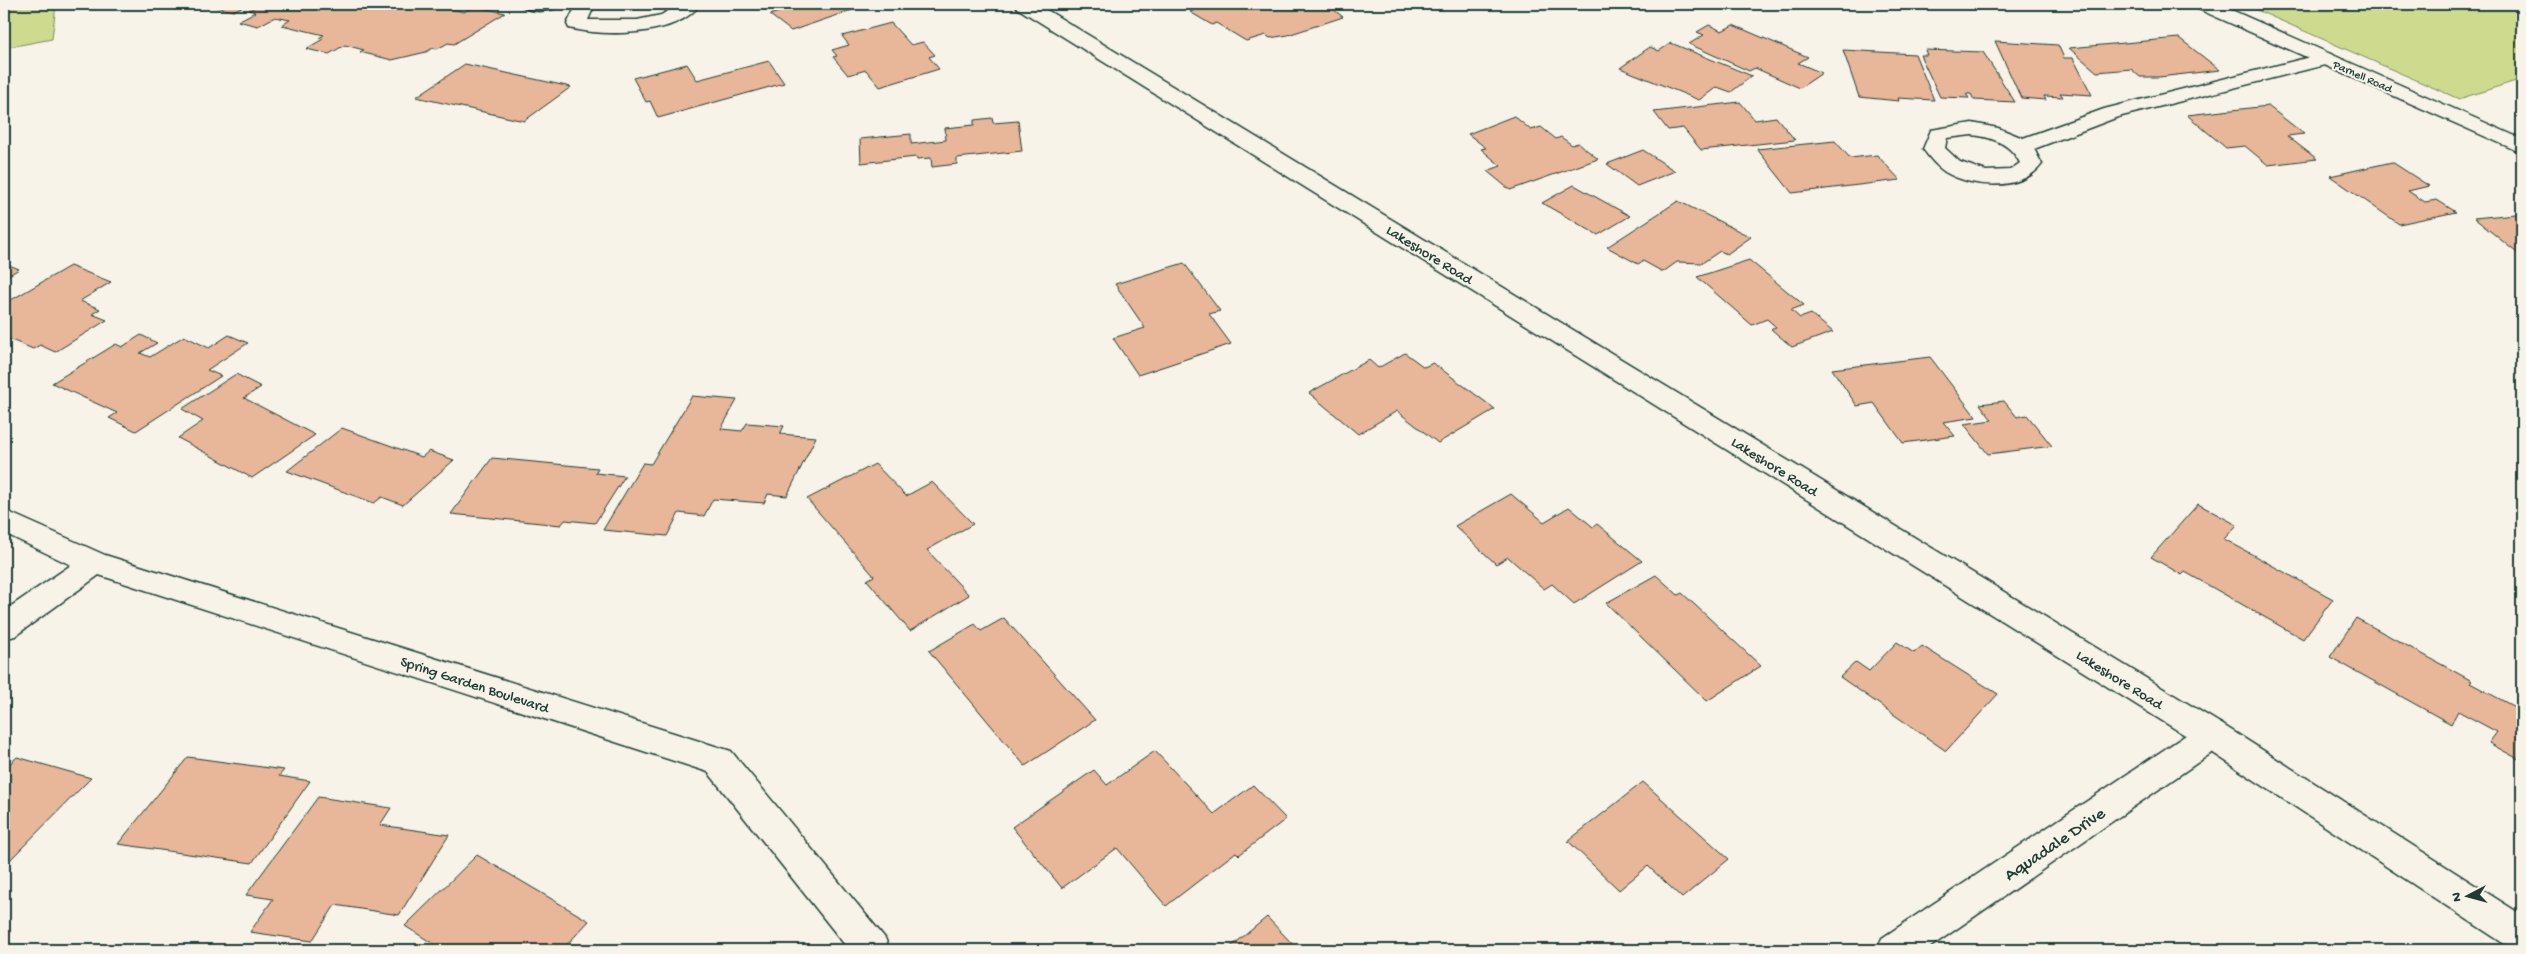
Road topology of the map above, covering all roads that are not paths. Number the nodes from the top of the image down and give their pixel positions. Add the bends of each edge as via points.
1 (528, 4) edge
2 (554, 4) edge
3 (586, 4) edge
4 (692, 4) edge
5 (1024, 4) edge
6 (2203, 4) edge
7 (2326, 60) junction
8 (2022, 146) dead end
9 (2522, 147) edge
10 (4, 521) edge
11 (94, 563) junction
12 (4, 627) edge
13 (2212, 735) junction
14 (2522, 935) edge
15 (872, 950) edge
16 (1895, 950) edge

1 - 2 lane
3 - 4 street via 576,24 604,28 646,24 684,13
5 - 13 street, Lakeshore Road
6 - 7 street, Parnell Road
7 - 8 street via 2112,113
7 - 9 street, Parnell Road
10 - 11 street, Spring Garden Boulevard
11 - 12 street
11 - 15 street, Spring Garden Boulevard via 719,761
13 - 14 street, Lakeshore Road
13 - 16 street, Aquadale Drive

